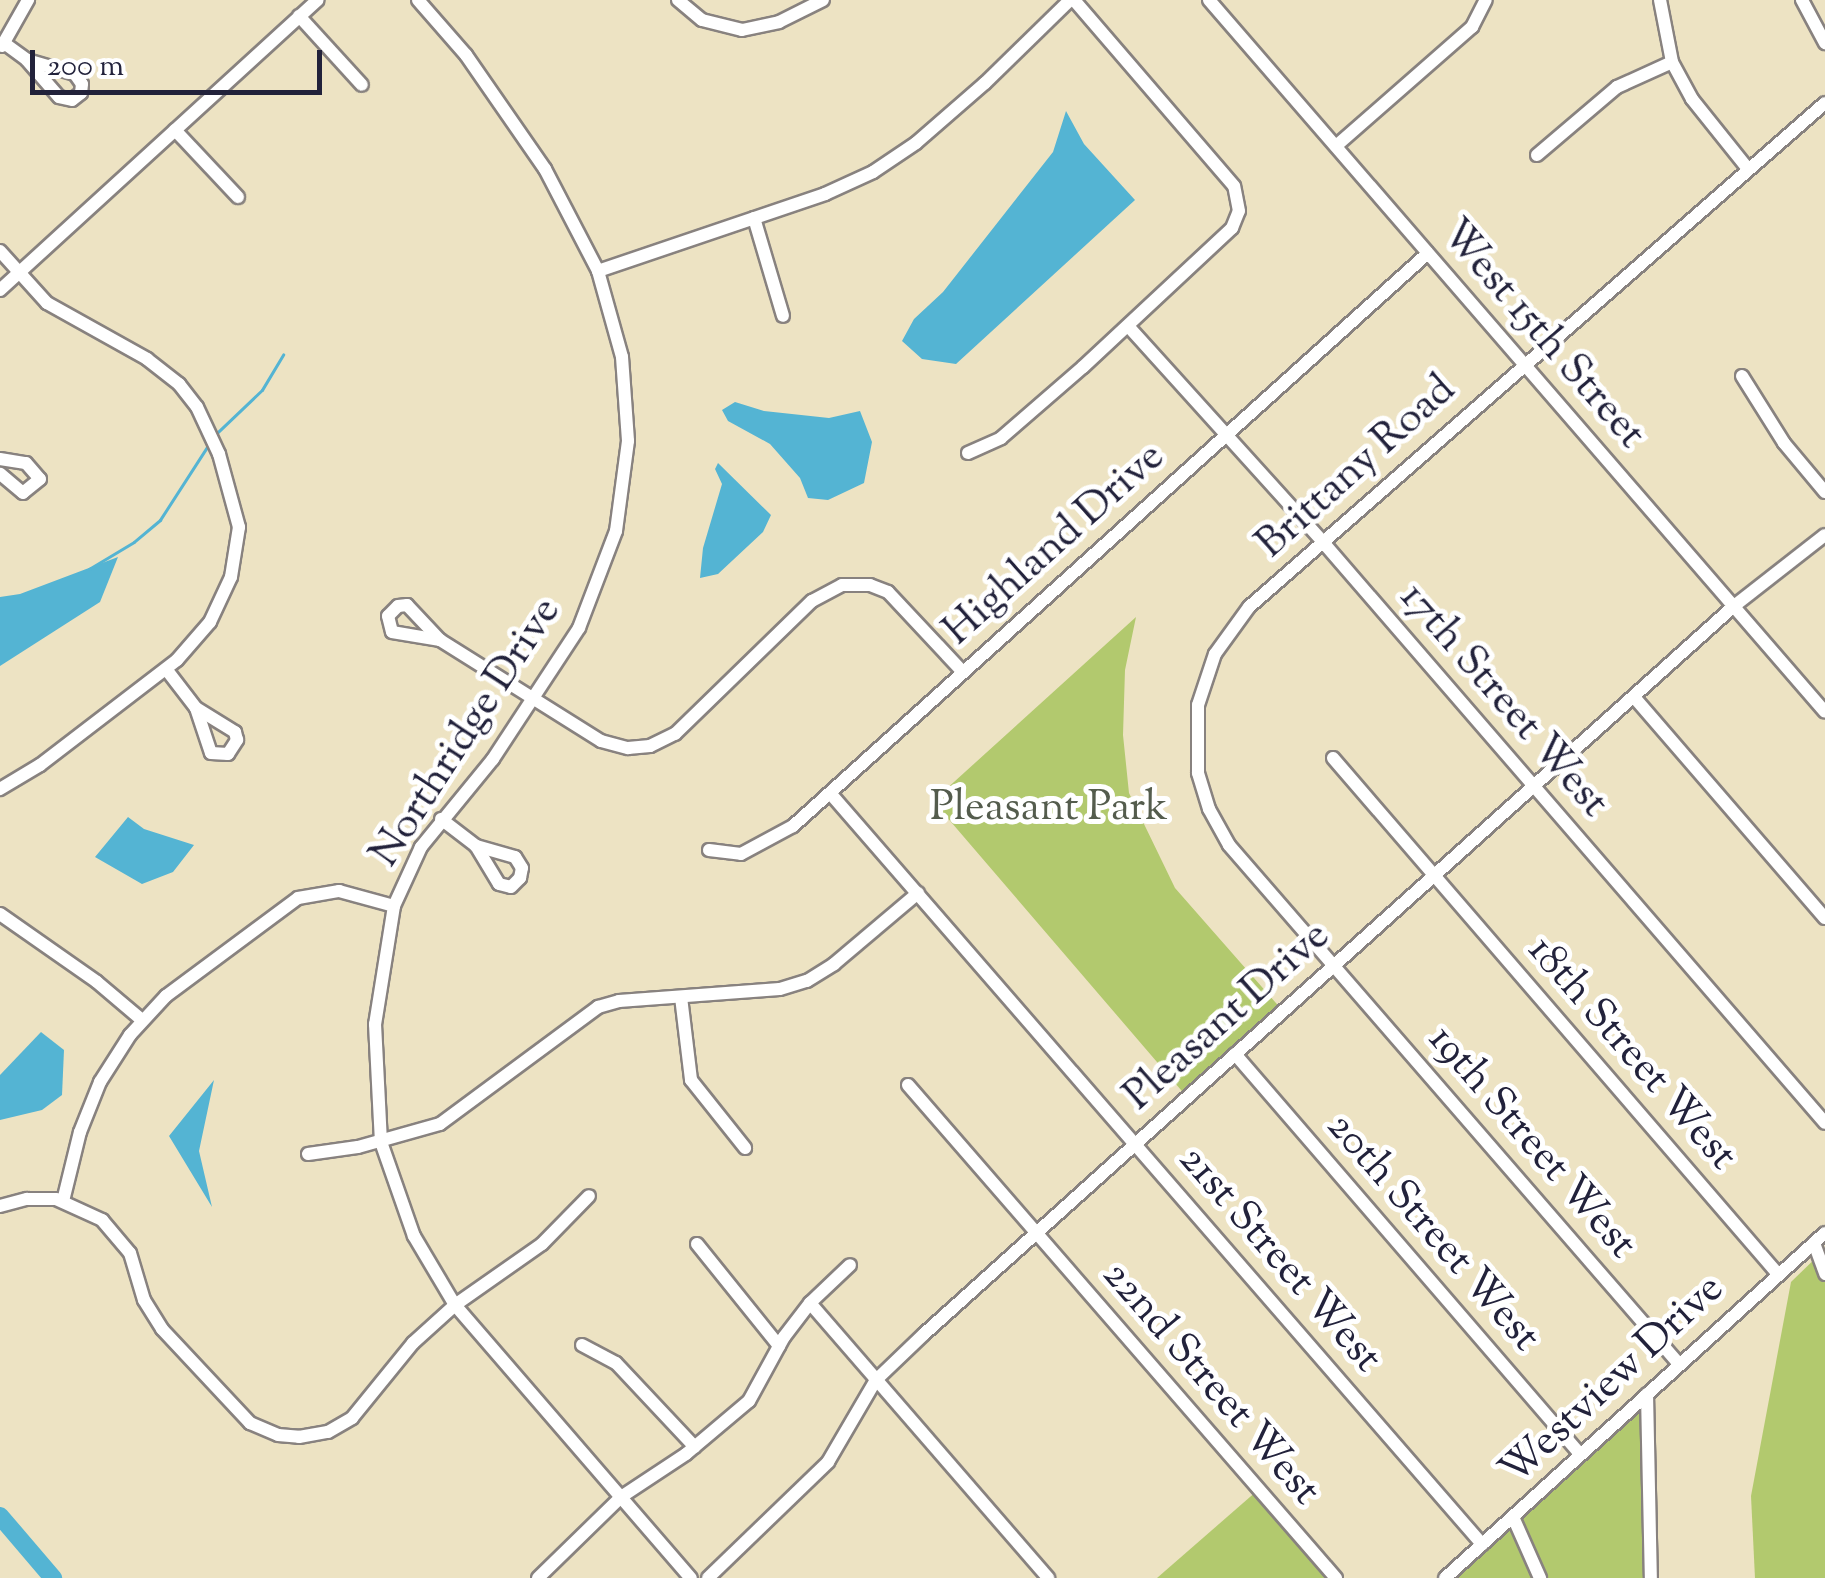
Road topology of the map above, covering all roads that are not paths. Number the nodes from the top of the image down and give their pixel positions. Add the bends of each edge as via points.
1 (28, 0) edge
2 (318, 0) edge
3 (418, 0) edge
4 (678, 0) edge
5 (823, 0) edge
6 (1072, 0) edge
7 (1210, 0) edge
8 (1486, 0) edge
9 (1660, 0) edge
10 (1802, 0) edge
11 (300, 16) junction
12 (1825, 43) edge
13 (2, 46) edge
14 (27, 60) dead end
15 (1672, 62) junction
16 (362, 85) dead end
17 (1825, 103) edge
18 (175, 130) junction
19 (1336, 146) junction
20 (1537, 155) dead end
21 (1748, 169) junction
22 (238, 197) dead end
23 (754, 218) junction
24 (0, 251) edge
25 (1428, 252) junction
26 (598, 271) junction
27 (20, 272) junction
28 (0, 290) edge
29 (783, 316) dead end
30 (1128, 326) junction
31 (1524, 363) junction
32 (1742, 376) dead end
33 (1225, 437) junction
34 (968, 453) dead end
35 (0, 458) edge
36 (0, 474) edge
37 (1825, 492) edge
38 (1825, 536) edge
39 (1322, 541) junction
40 (1734, 606) junction
41 (440, 640) dead end
42 (166, 669) junction
43 (962, 671) junction
44 (1634, 696) junction
45 (535, 698) junction
46 (196, 708) dead end
47 (1825, 712) edge
48 (1332, 758) dead end
49 (1534, 786) junction
50 (0, 789) edge
51 (830, 792) junction
52 (441, 819) junction
53 (476, 846) dead end
54 (709, 850) dead end
55 (1434, 876) junction
56 (918, 893) junction
57 (394, 906) junction
58 (0, 914) edge
59 (1825, 918) edge
60 (1334, 965) junction
61 (681, 997) junction
62 (142, 1020) junction
63 (1235, 1054) junction
64 (908, 1085) dead end
65 (1825, 1124) edge
66 (381, 1142) junction
67 (1136, 1143) junction
68 (745, 1148) dead end
69 (308, 1154) dead end
70 (589, 1196) dead end
71 (63, 1201) junction
72 (0, 1206) edge
73 (1036, 1232) junction
74 (1820, 1238) edge
75 (697, 1244) dead end
76 (850, 1265) dead end
77 (1778, 1274) junction
78 (1825, 1274) edge
79 (810, 1303) junction
80 (456, 1305) junction
81 (582, 1345) dead end
82 (779, 1346) junction
83 (1679, 1364) junction
84 (876, 1380) junction
85 (1648, 1394) junction
86 (694, 1447) junction
87 (1580, 1454) junction
88 (621, 1497) junction
89 (1514, 1516) junction
90 (1482, 1544) junction
91 (538, 1578) edge
92 (691, 1578) edge
93 (708, 1578) edge
94 (1048, 1578) edge
95 (1336, 1578) edge
96 (1444, 1578) edge
97 (1540, 1578) edge
98 (1650, 1578) edge

1 - 13 street
2 - 11 street
3 - 26 street, Northridge Drive via 466,55 537,158
4 - 5 street via 708,23 742,30 780,22
6 - 23 street via 902,153 842,187
6 - 30 street via 1234,186 1238,211 1232,228
7 - 19 street, West 15th Street
8 - 19 street via 1472,26
9 - 15 street
10 - 12 street
11 - 16 street
11 - 18 street
13 - 14 street
15 - 20 street via 1617,88
15 - 21 street via 1692,99
17 - 21 street, Brittany Road
18 - 22 street
18 - 27 street
19 - 25 street, West 15th Street
21 - 31 street, Brittany Road
23 - 26 street
23 - 29 street
24 - 27 street
25 - 31 street, West 15th Street
25 - 33 street, Highland Drive
26 - 45 street, Northridge Drive via 625,380 622,501 598,588
27 - 28 street
27 - 42 street via 47,304 179,384 197,407 226,474 239,527 232,578 210,622
30 - 33 street, 17th Street West
30 - 34 street via 1001,438
31 - 39 street, Brittany Road
31 - 40 street, West 15th Street
32 - 37 street
33 - 39 street, 17th Street West
33 - 43 street, Highland Drive
35 - 36 street via 26,463 40,479 24,493
38 - 40 street, Pleasant Drive
39 - 49 street, 17th Street West
39 - 60 street, Brittany Road via 1250,607 1214,654 1198,705 1195,752 1209,809 1228,844
40 - 44 street, Pleasant Drive
40 - 47 street, West 15th Street
41 - 45 street
42 - 46 street
42 - 50 street
43 - 45 street via 879,588 851,584 827,590 675,734 645,748 606,743
43 - 51 street, Highland Drive
44 - 49 street, Pleasant Drive
44 - 59 street
45 - 52 street, Northridge Drive
48 - 55 street, 18th Street West
49 - 55 street, Pleasant Drive
49 - 65 street, 17th Street West
51 - 54 street, Highland Drive via 758,848 741,854
51 - 56 street, 21st Street West
52 - 53 street
52 - 57 street, Northridge Drive
55 - 60 street, Pleasant Drive
55 - 77 street, 18th Street West
56 - 61 street via 807,981
56 - 67 street, 21st Street West
57 - 62 street via 338,891 298,898 178,985
57 - 66 street, Northridge Drive via 375,1024
58 - 62 street
60 - 63 street, Pleasant Drive
60 - 83 street, 19th Street West
61 - 66 street via 598,1007 440,1124
61 - 68 street via 690,1080
62 - 71 street via 94,1096
63 - 67 street, Pleasant Drive
63 - 87 street, 20th Street West
64 - 73 street, 22nd Street West
66 - 69 street
66 - 80 street, Northridge Drive via 414,1236
67 - 73 street, Pleasant Drive
67 - 90 street, 21st Street West
70 - 80 street via 542,1244
71 - 72 street via 27,1198
71 - 80 street via 112,1229 162,1329 242,1416 278,1435 318,1435 352,1418 398,1358
73 - 84 street, Pleasant Drive
73 - 95 street, 22nd Street West
74 - 77 street, Westview Drive
74 - 78 street
75 - 82 street
76 - 79 street
77 - 83 street, Westview Drive
79 - 82 street
79 - 84 street
80 - 88 street, Northridge Drive
81 - 86 street via 616,1363
82 - 86 street via 749,1401
83 - 85 street, Westview Drive
84 - 93 street, Pleasant Drive via 828,1462
84 - 94 street
85 - 87 street, Westview Drive
85 - 98 street
86 - 88 street
87 - 89 street, Westview Drive
88 - 91 street
88 - 92 street, Northridge Drive
89 - 90 street, Westview Drive
89 - 97 street
90 - 96 street, Westview Drive

